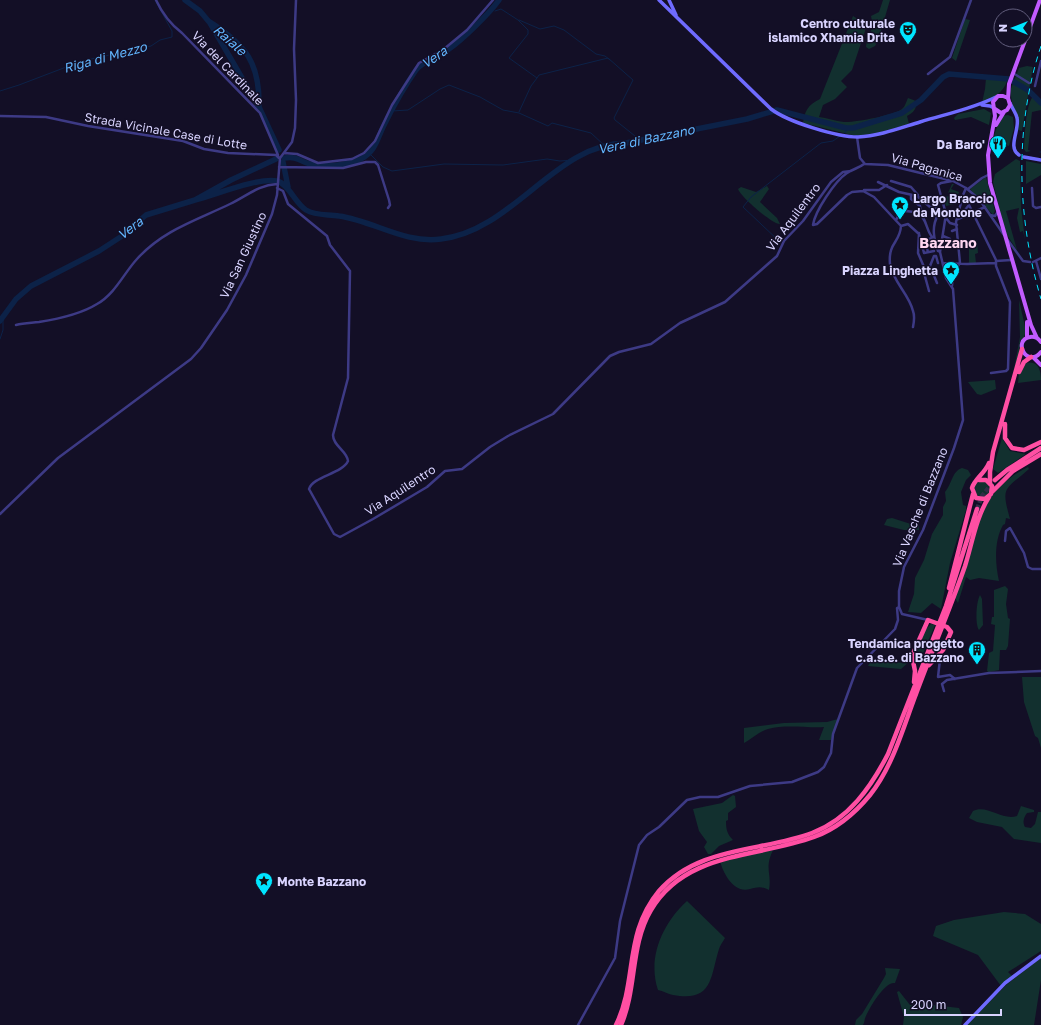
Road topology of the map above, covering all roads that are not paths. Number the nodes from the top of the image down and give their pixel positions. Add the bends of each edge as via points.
1 (156, 0) edge
2 (296, 0) edge
3 (493, 0) edge
4 (659, 0) edge
5 (669, 0) edge
6 (970, 0) edge
7 (1040, 0) edge
8 (679, 20) junction
9 (1041, 61) edge
10 (1040, 71) edge
11 (928, 74) dead end
12 (1012, 74) junction
13 (1009, 83) junction
14 (1029, 83) dead end
15 (1035, 86) dead end
16 (997, 97) junction
17 (1009, 101) junction
18 (977, 106) junction
19 (994, 109) junction
20 (1005, 111) junction
21 (1015, 113) junction
22 (0, 116) edge
23 (993, 131) junction
24 (857, 137) junction
25 (283, 154) junction
26 (278, 155) junction
27 (280, 159) junction
28 (1041, 160) edge
29 (864, 164) junction
30 (282, 166) junction
31 (851, 171) junction
32 (988, 175) junction
33 (891, 181) dead end
34 (952, 181) junction
35 (878, 182) dead end
36 (278, 183) junction
37 (887, 185) junction
38 (967, 188) junction
39 (1032, 188) dead end
40 (864, 191) junction
41 (911, 195) junction
42 (963, 195) junction
43 (917, 196) junction
44 (968, 205) junction
45 (985, 207) junction
46 (1041, 207) edge
47 (388, 208) dead end
48 (974, 212) junction
49 (997, 213) junction
50 (921, 215) junction
51 (938, 215) junction
52 (966, 215) junction
53 (990, 215) junction
54 (946, 218) junction
55 (958, 219) junction
56 (896, 220) junction
57 (957, 225) junction
58 (901, 226) junction
59 (957, 229) junction
60 (927, 230) junction
61 (952, 231) dead end
62 (918, 233) junction
63 (1003, 234) junction
64 (943, 236) junction
65 (933, 238) junction
66 (936, 246) junction
67 (952, 246) dead end
68 (934, 251) junction
69 (928, 252) junction
70 (940, 252) junction
71 (934, 256) junction
72 (1041, 258) edge
73 (1011, 260) junction
74 (996, 262) junction
75 (1033, 262) junction
76 (938, 263) dead end
77 (943, 263) junction
78 (960, 263) junction
79 (924, 267) junction
80 (931, 270) junction
81 (1041, 279) edge
82 (937, 284) dead end
83 (952, 286) junction
84 (1020, 288) junction
85 (929, 291) dead end
86 (16, 325) dead end
87 (913, 326) dead end
88 (1027, 338) junction
89 (1037, 338) junction
90 (1041, 342) edge
91 (1022, 349) junction
92 (1041, 352) edge
93 (1032, 358) junction
94 (1041, 365) edge
95 (991, 373) dead end
96 (1018, 373) junction
97 (1013, 386) junction
98 (1041, 442) edge
99 (1041, 448) edge
100 (993, 452) junction
101 (1041, 454) edge
102 (1034, 455) junction
103 (979, 480) junction
104 (992, 482) junction
105 (992, 492) junction
106 (973, 494) junction
107 (989, 497) junction
108 (977, 510) tunnel mouth
109 (0, 514) edge
110 (1005, 541) dead end
111 (1041, 569) edge
112 (899, 607) junction
113 (928, 620) junction
114 (943, 625) junction
115 (936, 642) junction
116 (931, 646) junction
117 (944, 648) junction
118 (940, 659) dead end
119 (913, 661) junction
120 (924, 672) junction
121 (1041, 672) edge
122 (955, 679) junction
123 (912, 691) junction
124 (944, 691) dead end
125 (1041, 956) edge
126 (578, 1025) edge
127 (616, 1025) edge
128 (621, 1025) edge
129 (965, 1025) edge

1 - 26 street, Via del Cardinale via 173,26 260,113
2 - 25 street, Via San Giustino via 296,121 293,140
3 - 25 street via 467,30 444,50 419,63 392,105 375,141 364,153 352,159 318,163 297,154
4 - 8 main road
5 - 8 main road
6 - 11 street via 950,57
7 - 12 main road
8 - 24 main road via 776,113 807,125
9 - 10 street
10 - 15 street
12 - 13 main road
12 - 14 street
13 - 16 main road
13 - 17 main road
16 - 17 main road via 1003,96
16 - 18 main road
16 - 19 main road via 993,102
17 - 20 main road via 1009,107
17 - 21 main road
18 - 19 main road via 988,105
18 - 24 main road
19 - 20 main road via 999,112
19 - 23 main road
20 - 21 main road
20 - 23 main road
21 - 28 main road via 1018,122 1014,148 1022,156
22 - 26 street, Strada Vicinale Case di Lotte via 46,117 183,140 204,149 228,153
23 - 32 main road via 988,153
24 - 29 street via 860,158
25 - 27 street, Via San Giustino
26 - 27 street
27 - 30 street, Via San Giustino
29 - 31 street
29 - 34 street, Via Paganica via 887,164
30 - 36 street, Via San Giustino
30 - 47 street via 343,168 375,162 390,203
31 - 36 street, Via Aquilentro via 843,172 831,182 803,221 784,240 777,256 724,302 680,322 652,344 610,356 553,414 508,436 462,469 445,471 427,486 340,537 334,534 309,489 311,484 346,465 348,461 334,441 333,435 348,378 350,271 330,245 327,236 288,204
31 - 40 street via 840,179 832,190 813,225 849,194
32 - 38 street
32 - 49 main road
33 - 43 street via 911,187
34 - 38 street, Via Paganica
34 - 54 street via 938,185
35 - 37 street
36 - 86 street via 255,189 167,234 136,259 107,297 89,309
36 - 109 street, Via San Giustino via 272,214 246,275 227,310 201,348 184,364 58,458
37 - 40 street via 880,190
37 - 41 street
38 - 42 street
38 - 45 street, Via Paganica
39 - 46 street via 1033,206
40 - 56 street via 873,196
41 - 43 street
41 - 50 street via 911,199 920,206
42 - 44 street
42 - 55 street
43 - 51 street via 930,207 936,208
44 - 48 street
44 - 52 street
45 - 48 street
45 - 53 street, Via Paganica
48 - 52 street
48 - 74 street
49 - 53 street via 994,216
49 - 63 main road
50 - 56 street via 902,210
50 - 60 street
51 - 54 street
51 - 65 street
52 - 55 street
53 - 63 street, Via Paganica
54 - 57 street via 950,223
54 - 64 street
55 - 57 street
56 - 58 street
57 - 59 street
58 - 62 street via 908,224
58 - 87 street via 890,250 890,264 913,309
59 - 61 street
59 - 78 street
60 - 62 street
60 - 65 street
62 - 69 street via 923,252
62 - 79 street via 918,253
63 - 73 main road
63 - 75 street, Via Paganica via 1024,261
64 - 67 street via 950,239
64 - 70 street
65 - 66 street
65 - 69 street via 924,241
66 - 68 street
66 - 70 street
68 - 69 street
68 - 71 street
70 - 77 street
71 - 76 street
71 - 80 street
72 - 75 street
73 - 74 street
73 - 84 main road
74 - 78 street
74 - 95 street via 1009,298 1008,370
75 - 81 street
77 - 78 street
77 - 83 street via 946,279
78 - 83 street via 953,273
79 - 80 street
79 - 85 street
80 - 82 street
83 - 112 street, Via Vasche di Bazzano via 963,420 923,530 904,567
84 - 88 main road via 1028,326
84 - 89 main road
88 - 89 main road
88 - 91 main road
89 - 90 main road
91 - 93 main road via 1025,355
91 - 97 highway
92 - 93 main road
93 - 94 main road
93 - 96 highway via 1023,364
96 - 97 highway
96 - 98 highway via 1004,435 1008,445 1014,449 1024,450
97 - 100 highway
99 - 102 highway
100 - 103 highway
100 - 104 highway via 990,472
101 - 102 highway
102 - 104 highway
102 - 105 highway
103 - 104 highway
103 - 106 highway via 972,486
104 - 105 highway
105 - 107 highway
106 - 107 highway via 980,500
106 - 114 highway
107 - 114 highway
108 - 114 highway
110 - 111 street via 1006,531 1010,528 1024,552 1029,568
112 - 113 street via 902,614
112 - 126 street, Via Vasche di Bazzano via 898,622 892,634 857,668 834,734 831,753 824,767 792,782 750,786 718,797 687,800 659,827 642,839 620,921 615,958
113 - 114 highway
113 - 119 highway via 914,650
114 - 115 highway
114 - 116 highway
114 - 117 highway via 951,633
115 - 117 highway via 938,650
115 - 120 highway
116 - 119 highway via 920,662
116 - 123 highway
117 - 120 highway
118 - 122 street via 938,676 951,676
119 - 123 highway via 915,674
120 - 128 highway via 889,762 870,795 854,811 829,830 816,836 704,865 687,873 663,894 643,929 637,949 629,1000
121 - 122 street via 989,673
122 - 124 street via 943,682
123 - 127 highway via 878,774 865,793 846,812 813,833 703,860 686,868 660,891 648,907 638,928 632,949 625,998
125 - 129 main road via 1005,983

